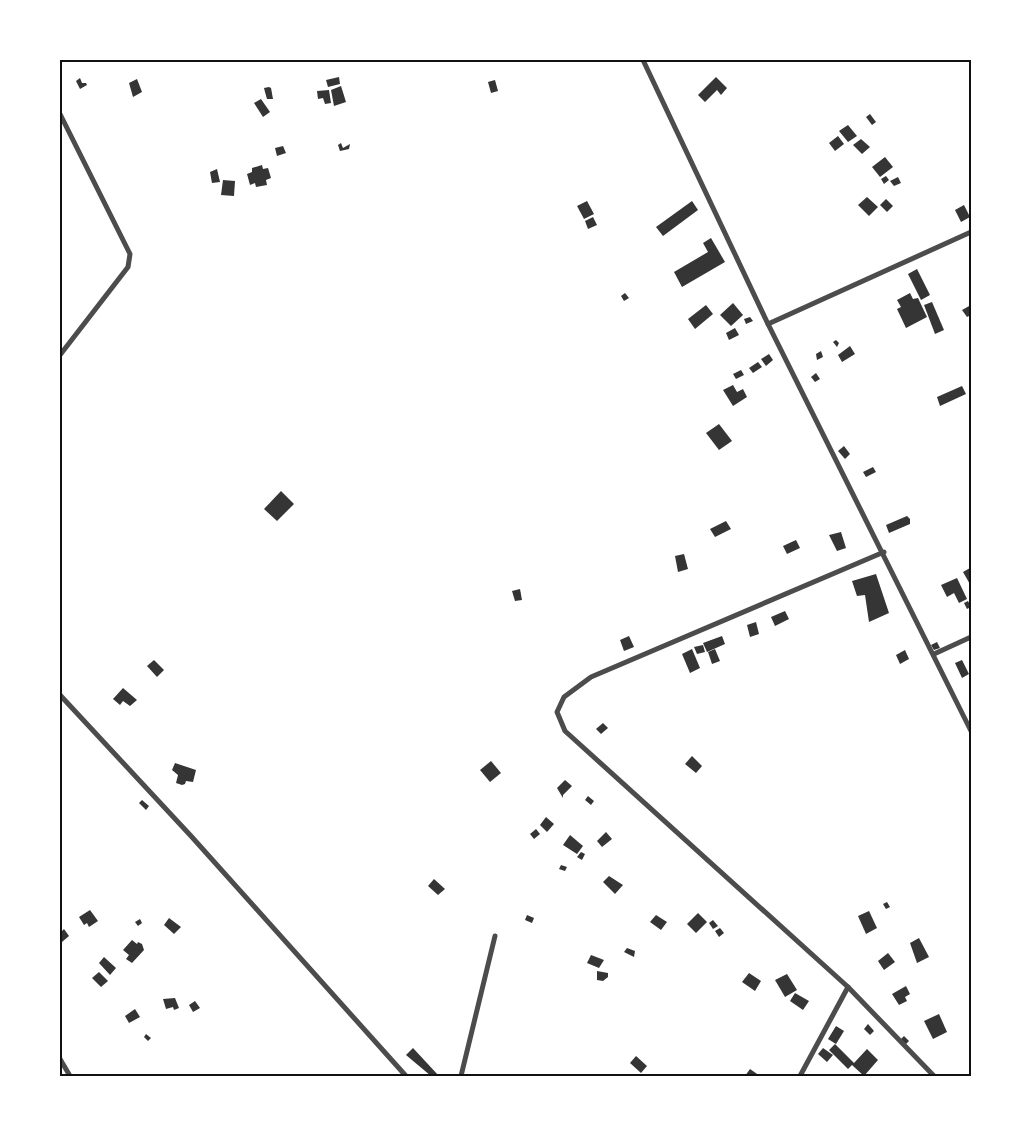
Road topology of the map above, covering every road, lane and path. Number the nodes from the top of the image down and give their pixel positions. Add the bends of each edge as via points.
1 (643, 60) edge
2 (60, 114) edge
3 (971, 232) edge
4 (768, 324) junction
5 (60, 355) edge
6 (884, 552) junction
7 (971, 637) edge
8 (934, 654) junction
9 (60, 695) edge
10 (971, 731) edge
11 (494, 936) dead end
12 (848, 988) junction
13 (60, 1059) edge
14 (70, 1076) edge
15 (406, 1076) edge
16 (461, 1076) edge
17 (800, 1076) edge
18 (934, 1076) edge

1 - 4 street
2 - 5 street via 130,254 128,267
3 - 4 street
4 - 6 street
6 - 8 street
6 - 12 street via 591,677 564,696 557,712 565,731
7 - 8 street
8 - 10 street
9 - 15 street
11 - 16 street
12 - 17 street
12 - 18 street
13 - 14 street

